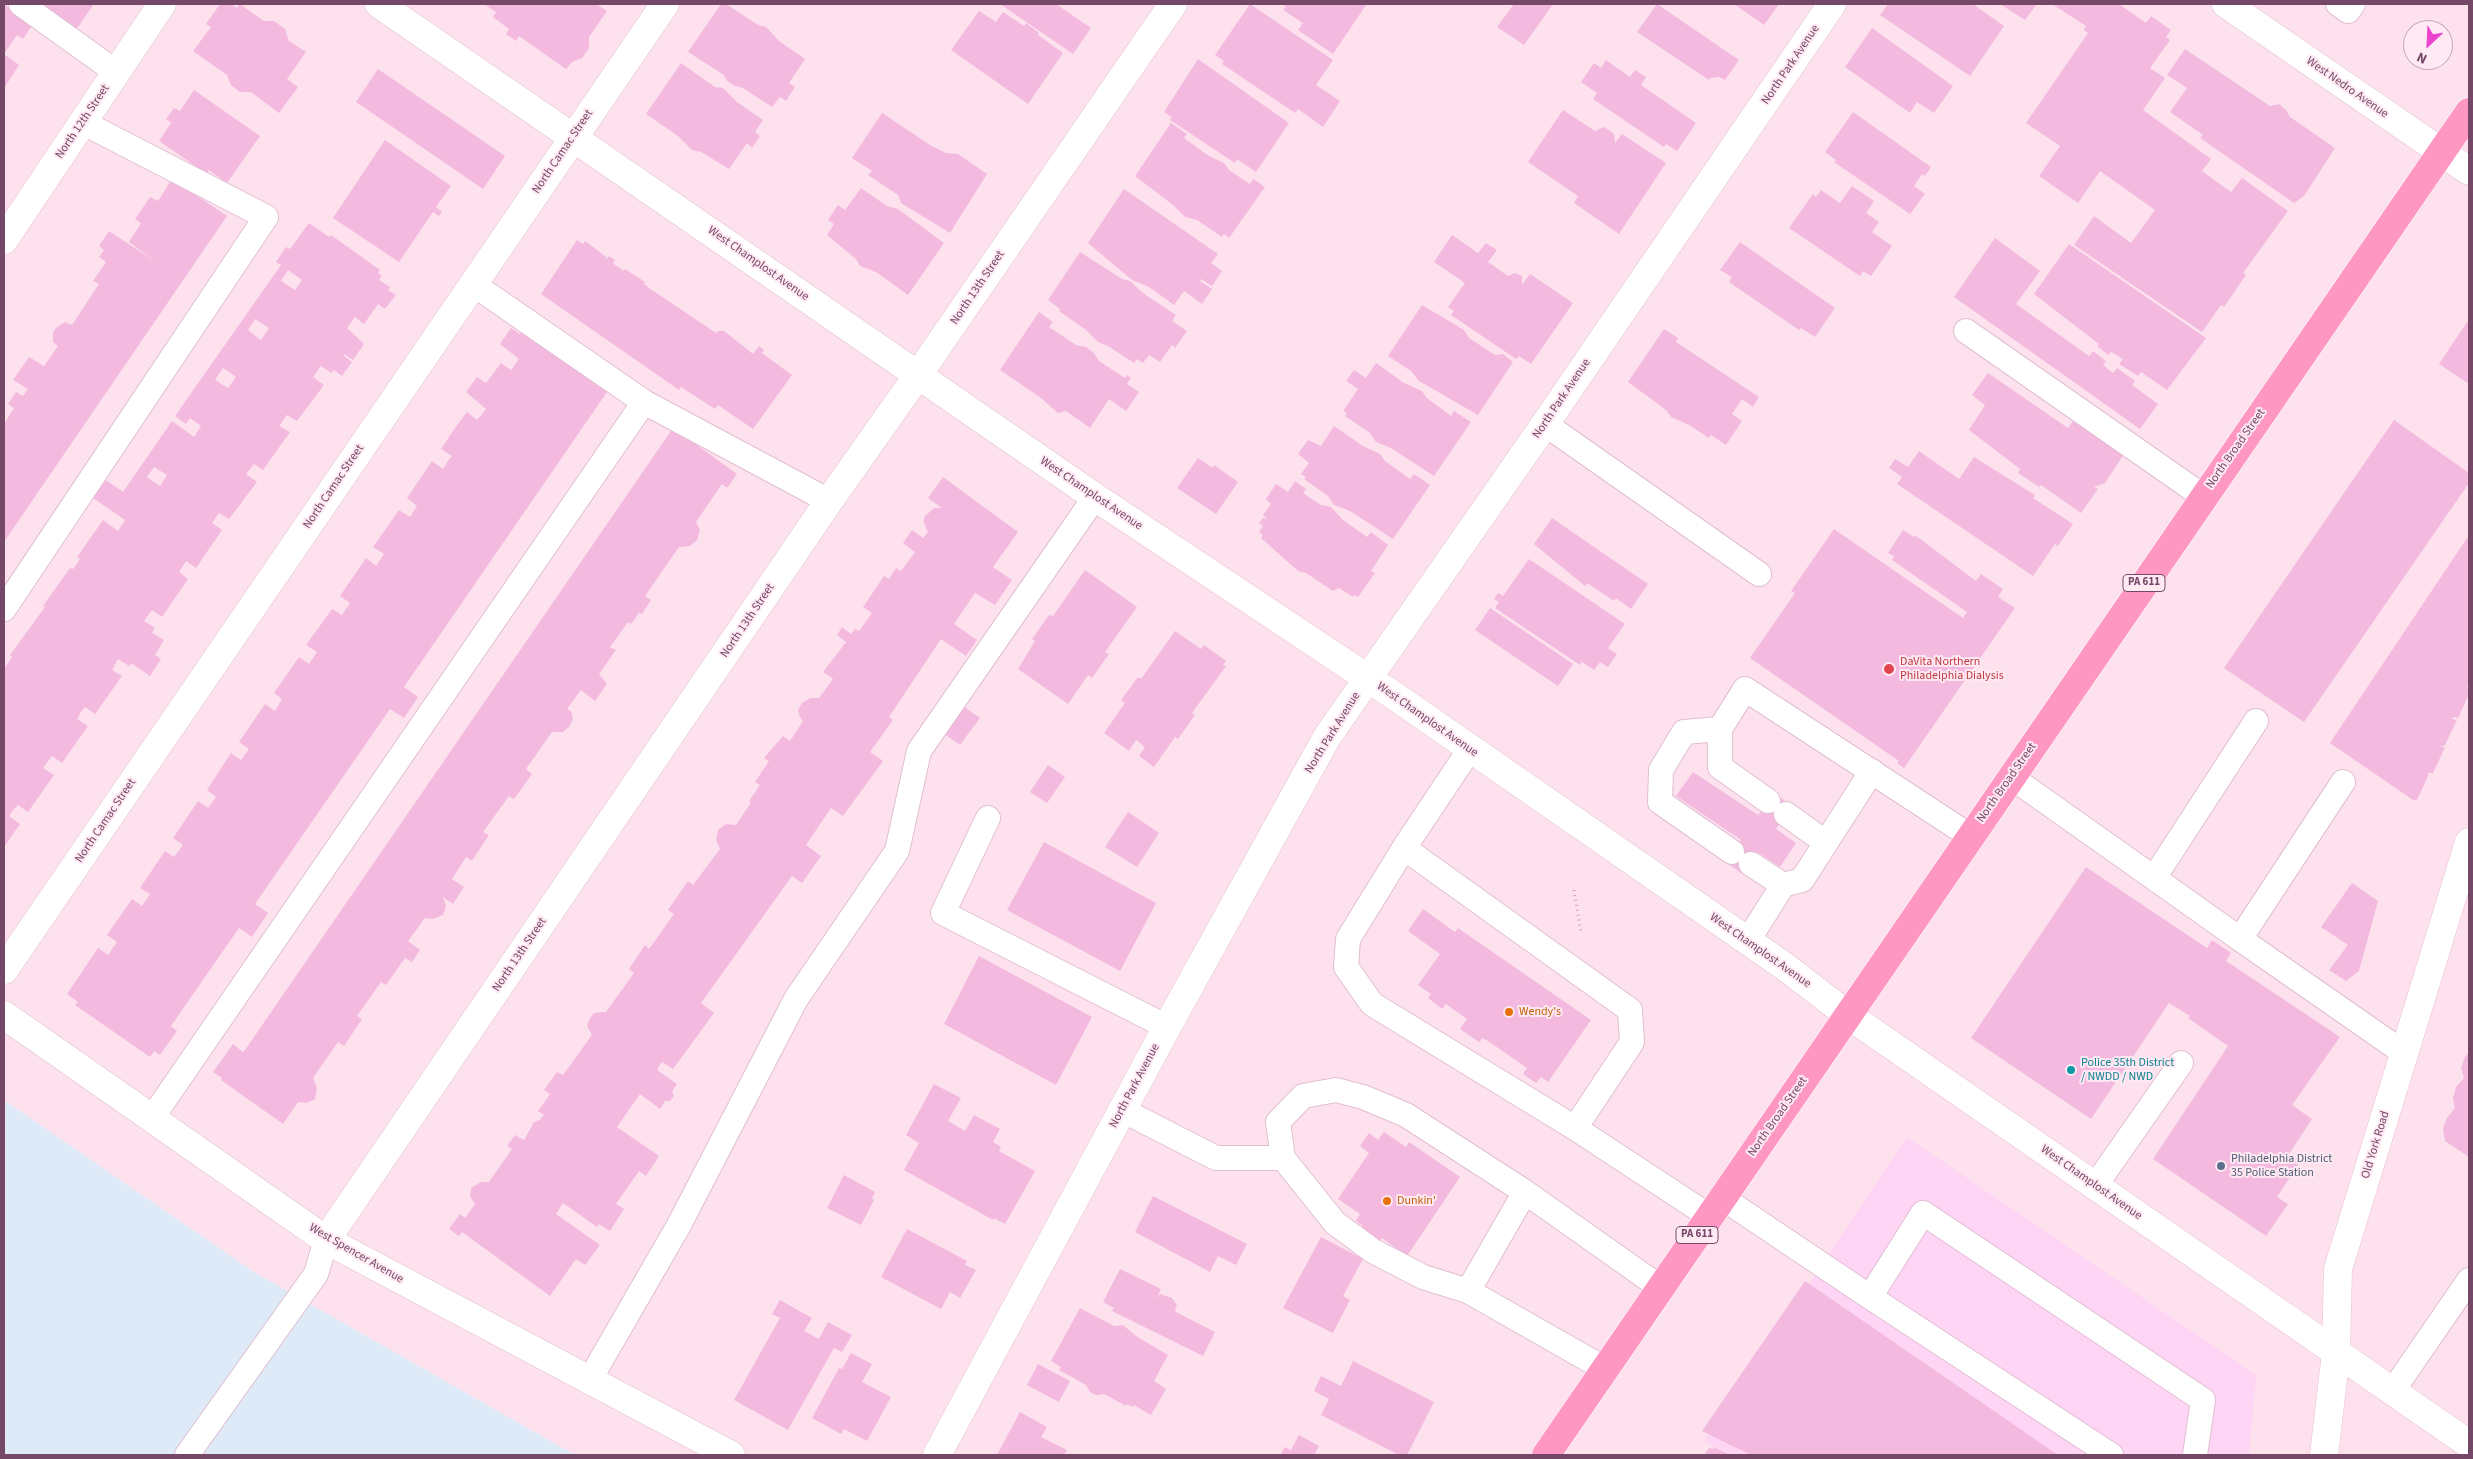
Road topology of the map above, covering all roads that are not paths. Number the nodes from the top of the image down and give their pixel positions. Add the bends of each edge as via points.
1 (21, 4) edge
2 (162, 4) edge
3 (379, 4) edge
4 (664, 4) edge
5 (1173, 4) edge
6 (1832, 4) edge
7 (2226, 4) edge
8 (2338, 4) edge
9 (2353, 4) edge
10 (116, 72) junction
11 (2469, 112) edge
12 (82, 122) junction
13 (574, 137) junction
14 (2442, 152) junction
15 (2469, 171) edge
16 (4, 240) edge
17 (473, 284) junction
18 (1966, 331) dead end
19 (918, 375) junction
20 (644, 402) junction
21 (1545, 424) junction
22 (2204, 497) junction
23 (1095, 498) junction
24 (829, 501) junction
25 (1759, 574) dead end
26 (4, 609) edge
27 (1368, 678) junction
28 (2256, 721) dead end
29 (1720, 729) junction
30 (1470, 749) junction
31 (1872, 772) junction
32 (2011, 777) junction
33 (2343, 782) dead end
34 (988, 818) dead end
35 (1970, 836) junction
36 (1825, 842) junction
37 (2469, 842) edge
38 (1404, 848) junction
39 (2154, 878) junction
40 (1783, 885) junction
41 (2240, 939) junction
42 (1748, 942) junction
43 (4, 970) edge
44 (4, 1015) edge
45 (1848, 1015) junction
46 (1167, 1027) junction
47 (2404, 1053) junction
48 (2181, 1063) dead end
49 (1122, 1110) junction
50 (152, 1118) junction
51 (1575, 1128) junction
52 (1283, 1158) junction
53 (2095, 1186) junction
54 (1524, 1192) junction
55 (1715, 1206) junction
56 (326, 1240) junction
57 (2469, 1280) edge
58 (1662, 1288) junction
59 (1468, 1291) junction
60 (1870, 1297) junction
61 (2336, 1353) junction
62 (1605, 1369) junction
63 (589, 1381) junction
64 (2392, 1392) junction
65 (2469, 1444) edge
66 (187, 1455) edge
67 (731, 1455) edge
68 (937, 1455) edge
69 (1546, 1455) edge
70 (2111, 1455) edge
71 (2195, 1455) edge
72 (2324, 1455) edge

1 - 10 lane
2 - 10 street, North 12th Street
3 - 13 street, West Champlost Avenue
4 - 13 street, North Camac Street
5 - 19 street, North 13th Street
6 - 21 street, North Park Avenue
7 - 14 street, West Nedro Avenue
8 - 9 lane via 2348,11
10 - 12 street, North 12th Street
11 - 14 main road, North Broad Street / PA 611
12 - 16 street, North 12th Street
12 - 26 lane via 266,217
13 - 17 street, North Camac Street
13 - 19 street, West Champlost Avenue
14 - 15 street, West Nedro Avenue
14 - 22 main road, North Broad Street / PA 611
17 - 20 lane
17 - 43 street, North Camac Street
18 - 22 lane
19 - 23 street, West Champlost Avenue
19 - 24 street, North 13th Street
20 - 24 lane
20 - 50 lane
21 - 25 lane
21 - 27 street, North Park Avenue
22 - 32 main road, North Broad Street / PA 611
23 - 27 street, West Champlost Avenue
23 - 63 lane via 919,751 897,851 796,999 679,1225
24 - 56 street, North 13th Street
27 - 30 street, West Champlost Avenue
27 - 46 street, North Park Avenue via 1327,737
28 - 39 lane
29 - 31 lane via 1745,689
29 - 36 lane via 1720,767
29 - 40 lane via 1684,732 1661,770 1660,802
30 - 38 lane
30 - 42 street, West Champlost Avenue
31 - 35 lane
31 - 36 lane
32 - 35 main road, North Broad Street / PA 611
32 - 39 lane
33 - 41 lane
34 - 46 lane via 943,914
35 - 45 main road, North Broad Street / PA 611
36 - 40 lane via 1802,880
37 - 47 street, Old York Road
38 - 51 lane via 1630,1010 1632,1042
38 - 51 lane via 1348,939 1346,967 1372,1004
39 - 41 lane
40 - 42 lane
41 - 47 lane
42 - 45 street, West Champlost Avenue
44 - 50 street, West Spencer Avenue
45 - 53 street, West Champlost Avenue
45 - 55 main road, North Broad Street / PA 611
46 - 49 street, North Park Avenue
47 - 61 street, Old York Road via 2338,1269
48 - 53 lane
49 - 52 lane via 1216,1158
49 - 68 street, North Park Avenue
50 - 56 street, West Spencer Avenue
51 - 55 lane
52 - 54 lane via 1278,1122 1303,1096 1336,1090 1406,1116
52 - 59 lane via 1335,1223 1373,1251 1423,1277
53 - 61 street, West Champlost Avenue
54 - 58 lane
54 - 59 lane
55 - 58 main road, North Broad Street / PA 611
55 - 60 lane
56 - 63 street, West Spencer Avenue
56 - 66 lane via 316,1274
57 - 64 lane
58 - 62 main road, North Broad Street / PA 611
59 - 62 lane
60 - 70 lane
60 - 71 lane via 1923,1213 2203,1400
61 - 64 street, West Champlost Avenue
61 - 72 street, Old York Road
62 - 69 main road, North Broad Street / PA 611
63 - 67 street, West Spencer Avenue
64 - 65 street, West Champlost Avenue

